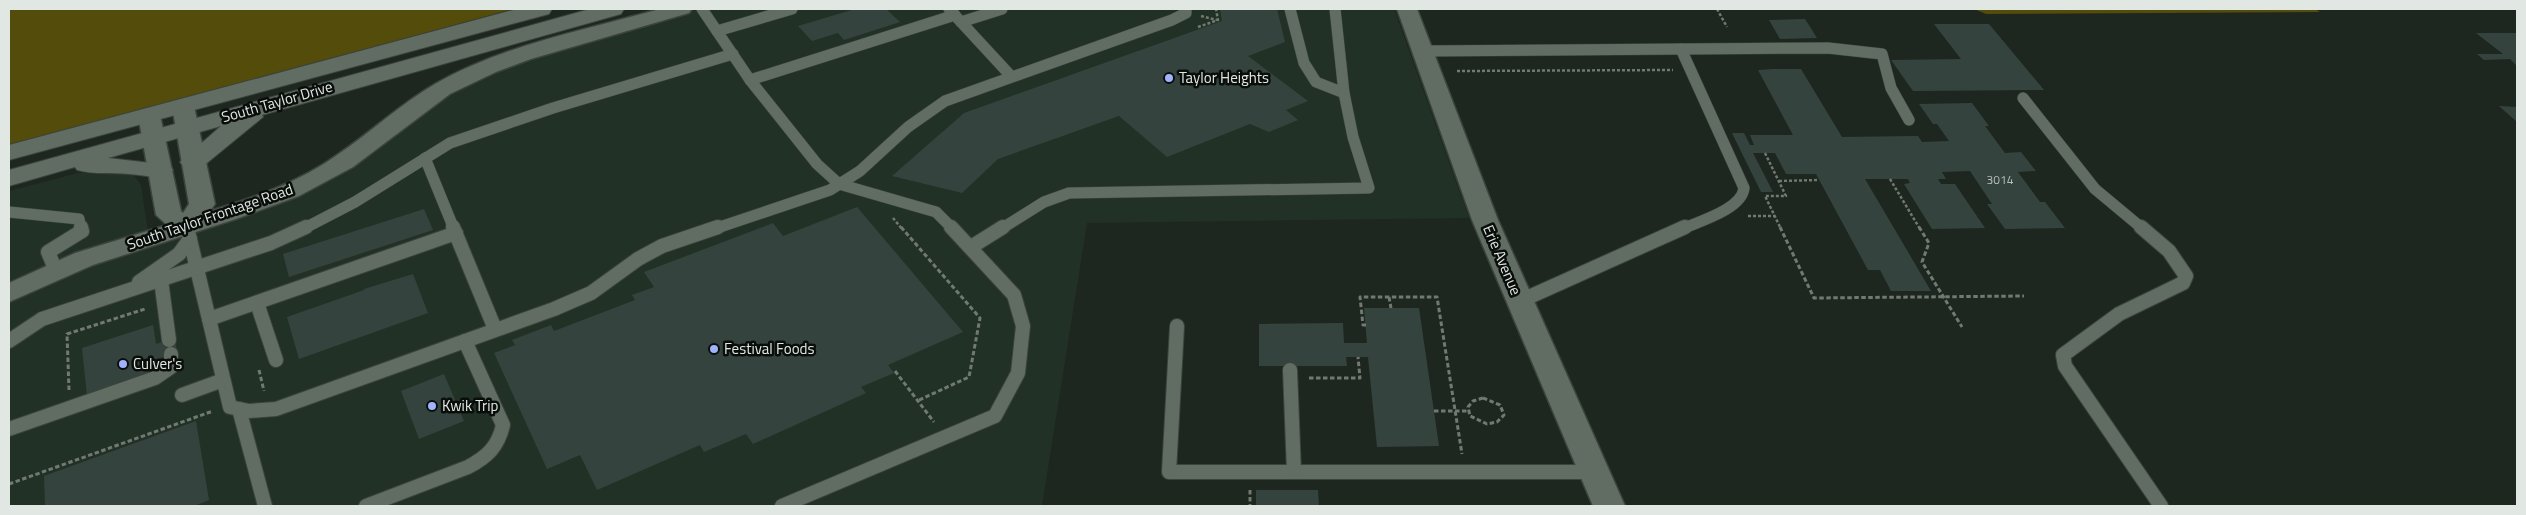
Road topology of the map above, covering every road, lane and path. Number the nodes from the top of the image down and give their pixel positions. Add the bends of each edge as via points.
1 (613, 9) edge
2 (682, 9) edge
3 (702, 9) edge
4 (792, 9) edge
5 (1002, 9) edge
6 (1186, 9) edge
7 (1290, 9) edge
8 (1335, 9) edge
9 (1407, 9) edge
10 (1717, 9) edge
11 (955, 15) edge
12 (544, 18) edge
13 (1727, 27) dead end
14 (717, 31) junction
15 (1681, 49) junction
16 (1422, 51) junction
17 (733, 54) junction
18 (1691, 70) junction
19 (1457, 71) dead end
20 (1010, 75) junction
21 (750, 80) junction
22 (1344, 93) junction
23 (2023, 98) dead end
24 (274, 103) junction
25 (184, 117) junction
26 (1909, 120) dead end
27 (152, 126) junction
28 (9, 153) edge
29 (1765, 153) dead end
30 (425, 158) junction
31 (193, 162) junction
32 (50, 167) junction
33 (160, 170) junction
34 (9, 178) edge
35 (1890, 179) dead end
36 (1779, 180) junction
37 (1819, 180) dead end
38 (839, 184) junction
39 (9, 212) edge
40 (888, 213) dead end
41 (189, 233) junction
42 (456, 234) junction
43 (971, 247) junction
44 (197, 268) junction
45 (56, 271) junction
46 (160, 280) junction
47 (124, 291) junction
48 (9, 293) edge
49 (2024, 296) dead end
50 (1389, 297) junction
51 (1944, 297) junction
52 (1520, 301) junction
53 (257, 303) junction
54 (164, 304) junction
55 (1391, 308) dead end
56 (209, 319) junction
57 (1366, 325) dead end
58 (1176, 326) dead end
59 (1962, 327) dead end
60 (495, 329) junction
61 (9, 340) edge
62 (464, 341) junction
63 (1358, 357) dead end
64 (276, 360) joint
65 (895, 371) dead end
66 (1290, 374) joint
67 (224, 380) junction
68 (182, 395) dead end
69 (917, 400) junction
70 (234, 407) junction
71 (70, 408) junction
72 (268, 410) junction
73 (1434, 411) dead end
74 (1456, 411) junction
75 (1468, 411) junction
76 (9, 429) edge
77 (945, 437) junction
78 (1294, 472) junction
79 (1465, 472) junction
80 (1594, 472) junction
81 (9, 484) edge
82 (265, 506) edge
83 (366, 506) edge
84 (782, 506) edge
85 (1609, 506) edge
86 (2161, 506) edge

1 - 12 main road
2 - 41 street, South Taylor Frontage Road via 488,67 442,89 369,146 315,179
3 - 14 lane
4 - 14 lane
5 - 11 lane
6 - 20 lane via 1186,13 1172,20
7 - 22 lane via 1304,63 1316,82
8 - 22 lane
9 - 16 street, Erie Avenue
10 - 13 path
11 - 20 lane
11 - 21 lane
12 - 24 main road, South Taylor Drive
12 - 25 main road, South Taylor Drive
14 - 17 lane
15 - 16 lane
15 - 18 lane
15 - 26 lane via 1828,48 1882,54 1892,96
16 - 52 street, Erie Avenue via 1485,220
17 - 21 lane
17 - 30 lane via 450,143
18 - 19 path
18 - 52 lane via 1744,183 1745,192 1741,200
20 - 38 lane via 945,101 908,127 860,171
21 - 38 lane via 817,164
22 - 43 lane via 1369,188 1069,193 1044,202
23 - 86 lane via 2096,190 2170,253 2186,276 2183,283 2119,314 2063,355 2065,366
24 - 25 main road, South Taylor Drive
24 - 31 main road via 231,130
25 - 27 main road, South Taylor Drive
25 - 31 street
27 - 28 main road, South Taylor Drive
27 - 32 main road, South Taylor Drive
27 - 33 street
29 - 36 path
30 - 42 lane
30 - 44 lane via 320,221 271,243
31 - 41 street via 202,204
32 - 33 main road via 102,165
32 - 34 main road, South Taylor Drive
33 - 41 street via 169,215
35 - 51 path via 1929,243 1922,262
36 - 37 path
36 - 51 path via 1786,196 1765,196 1814,298
38 - 43 lane via 936,212
38 - 60 lane via 830,190 662,246 638,259 592,293
39 - 45 lane via 79,219 82,231 48,252
40 - 69 path via 980,318 969,377
41 - 44 lane
41 - 45 street, South Taylor Frontage Road via 84,259
41 - 47 lane via 179,254
42 - 53 lane
42 - 60 lane
43 - 77 lane via 1014,295 1023,326 1018,373 995,416
44 - 46 lane
44 - 56 lane
45 - 48 street, South Taylor Frontage Road
46 - 47 lane
46 - 54 lane
47 - 61 lane via 42,320
49 - 51 path
50 - 55 path
50 - 57 path via 1360,297 1363,325
50 - 74 path via 1437,297
51 - 59 path
52 - 80 street, Erie Avenue
53 - 56 lane
53 - 64 lane
54 - 71 lane via 171,367 155,378
54 - 71 path via 66,334
56 - 67 lane
58 - 78 lane via 1169,472
60 - 62 lane
62 - 72 lane
62 - 83 lane via 503,425 500,437 490,453 469,466
63 - 66 path via 1360,378
64 - 72 path via 258,367
65 - 69 path
66 - 78 lane
67 - 68 lane
67 - 70 lane
69 - 77 path
70 - 72 lane via 250,411
70 - 81 path
70 - 82 lane
71 - 76 lane
73 - 74 path
74 - 75 path
74 - 79 path
75 - 75 path via 1474,420 1486,424 1497,422 1504,415 1498,403 1483,398 1470,404
77 - 84 lane
78 - 79 lane
79 - 80 lane
80 - 85 street, Erie Avenue

